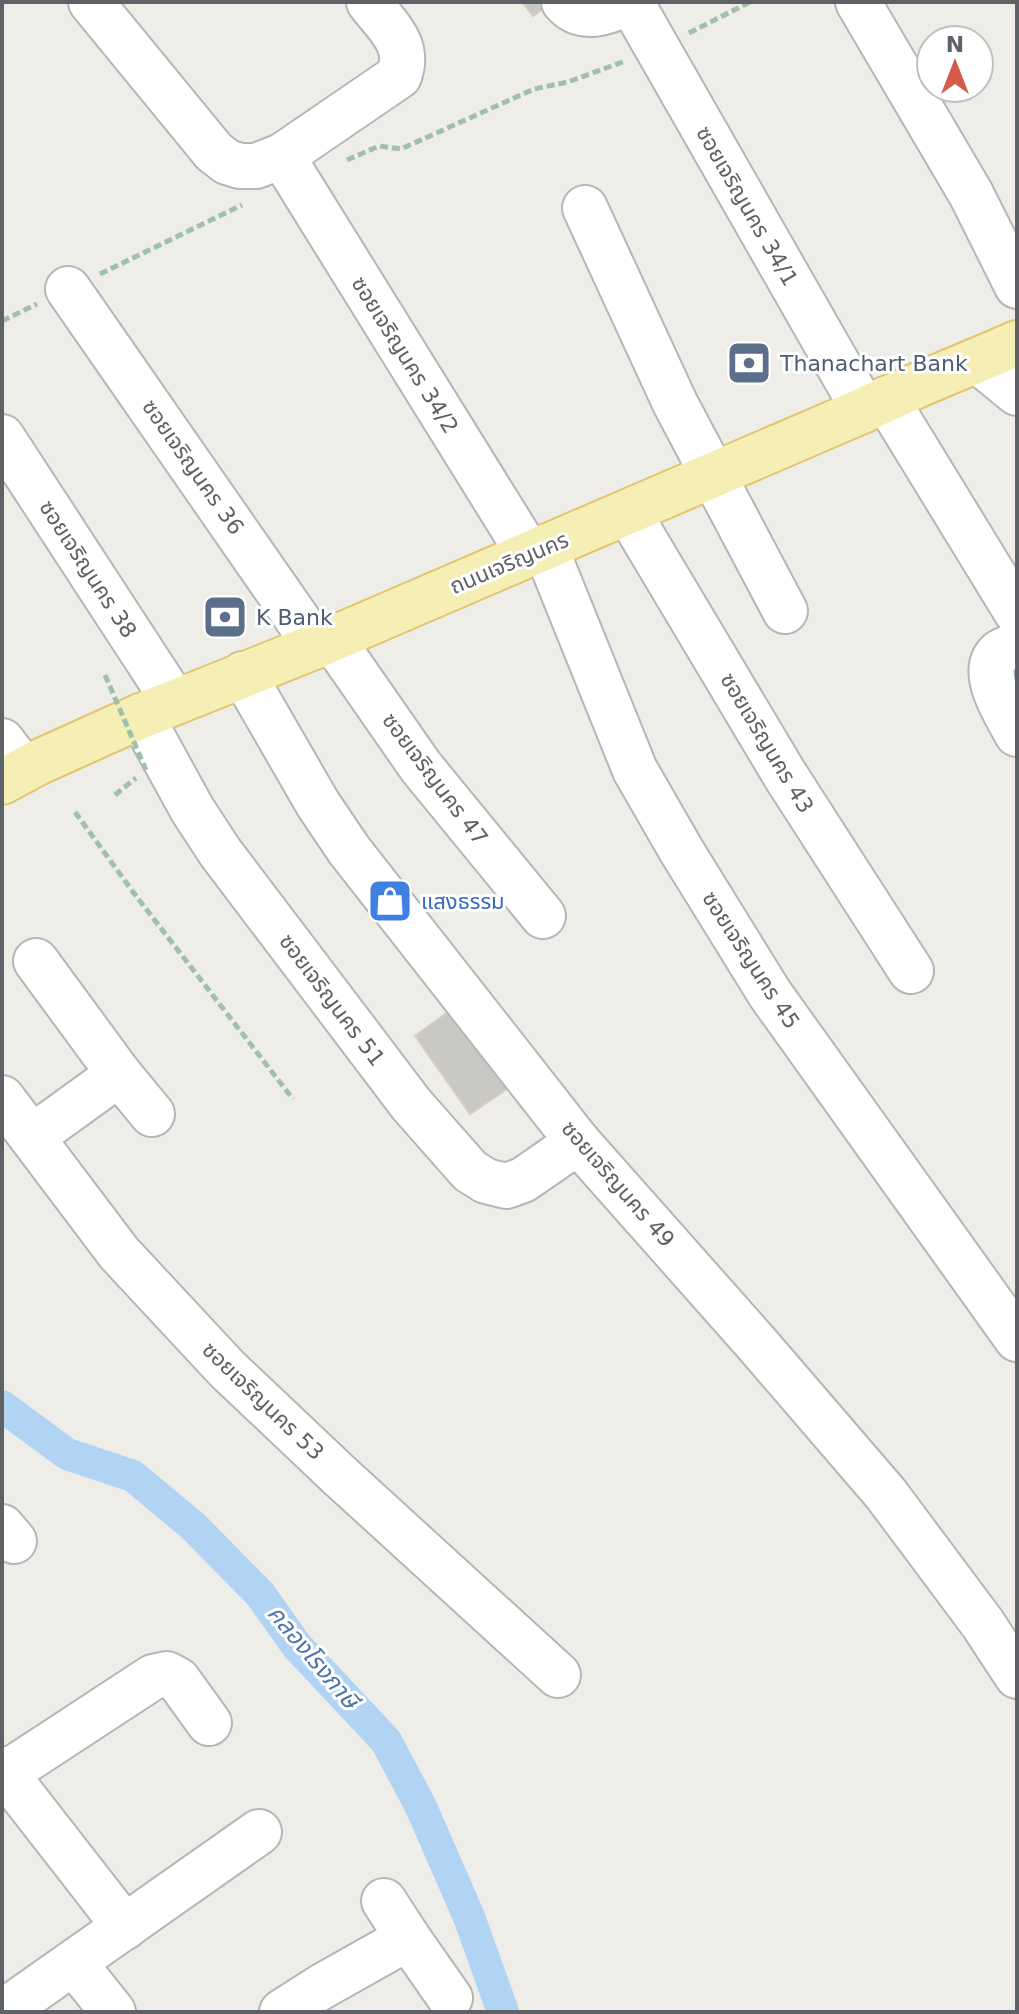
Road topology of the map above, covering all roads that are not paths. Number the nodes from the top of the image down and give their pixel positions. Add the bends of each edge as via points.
1 (91, 2) edge
2 (369, 2) edge
3 (564, 2) edge
4 (630, 2) edge
5 (858, 2) edge
6 (289, 167) junction
7 (585, 208) dead end
8 (1017, 286) edge
9 (68, 289) road end
10 (1017, 343) edge
11 (978, 361) junction
12 (1017, 393) edge
13 (875, 404) junction
14 (2, 437) edge
15 (713, 475) junction
16 (628, 512) junction
17 (537, 550) junction
18 (785, 611) dead end
19 (1017, 613) edge
20 (324, 643) junction
21 (1017, 644) edge
22 (243, 674) junction
23 (157, 708) junction
24 (1017, 734) edge
25 (9, 765) edge
26 (543, 916) dead end
27 (36, 961) dead end
28 (911, 971) dead end
29 (119, 1074) junction
30 (2, 1098) edge
31 (152, 1114) dead end
32 (32, 1137) junction
33 (578, 1142) junction
34 (1017, 1339) edge
35 (558, 1675) dead end
36 (1017, 1676) edge
37 (209, 1723) dead end
38 (3, 1773) edge
39 (259, 1832) dead end
40 (384, 1901) dead end
41 (125, 1927) junction
42 (408, 1938) junction
43 (74, 1963) junction
44 (450, 1998) dead end
45 (3, 2012) edge
46 (113, 2012) edge
47 (282, 2012) edge

1 - 6 street via 214,152 240,166
2 - 6 street via 401,43 399,76
3 - 4 street via 581,14 591,14
4 - 13 street, ซอยเจริญนคร 34/1
5 - 8 street via 971,194
6 - 17 street, ซอยเจริญนคร 34/2
7 - 15 street
9 - 20 street, ซอยเจริญนคร 36
10 - 11 main road, ถนนเจริญนคร
11 - 12 street
11 - 13 main road, ถนนเจริญนคร
13 - 15 main road, ถนนเจริญนคร
13 - 19 street, ซอยเจริญนคร 34/1
14 - 23 street, ซอยเจริญนคร 38
15 - 16 main road, ถนนเจริญนคร
15 - 18 street
16 - 17 main road, ถนนเจริญนคร
16 - 28 street, ซอยเจริญนคร 43 via 785,775
17 - 20 main road, ถนนเจริญนคร
17 - 34 street, ซอยเจริญนคร 45 via 635,770 681,850 770,994
20 - 22 main road, ถนนเจริญนคร
20 - 26 street, ซอยเจริญนคร 47
21 - 24 street via 1000,653 992,674
22 - 23 main road, ถนนเจริญนคร
22 - 33 street, ซอยเจริญนคร 49 via 349,850
23 - 25 main road, ถนนเจริญนคร
23 - 33 street, ซอยเจริญนคร 51 via 192,809 220,852 411,1104 470,1171 506,1186
27 - 29 street
29 - 31 street
29 - 32 street
30 - 32 street, ซอยเจริญนคร 53
32 - 35 street, ซอยเจริญนคร 53 via 119,1253 227,1369
33 - 36 street, ซอยเจริญนคร 49 via 886,1494
37 - 38 street via 178,1680 167,1674 153,1677
38 - 41 street
39 - 41 street
40 - 42 street
41 - 43 street
42 - 44 street
42 - 47 street
43 - 45 street
43 - 46 street

